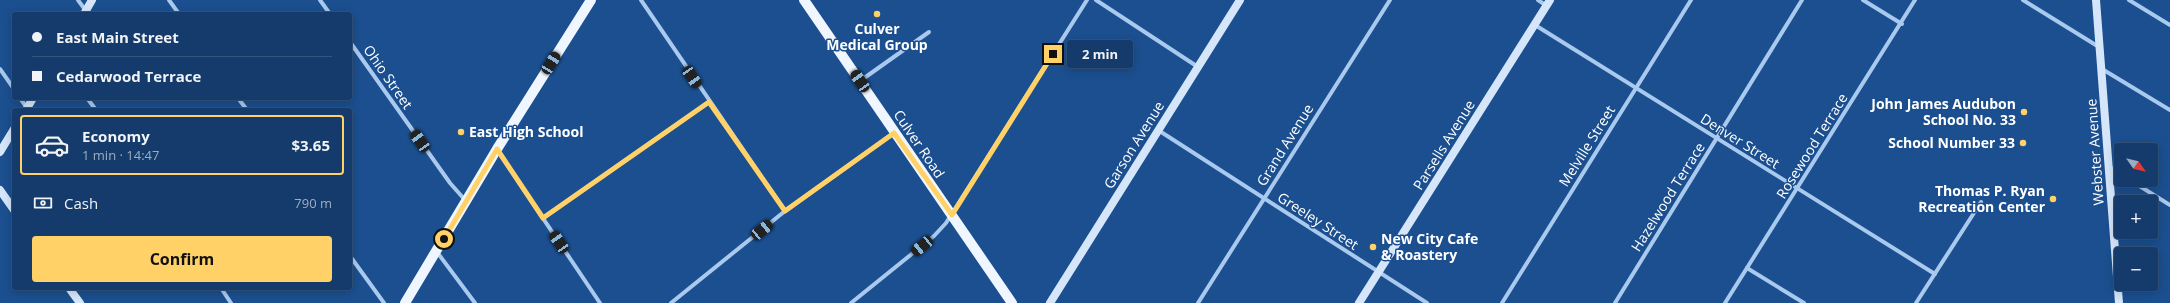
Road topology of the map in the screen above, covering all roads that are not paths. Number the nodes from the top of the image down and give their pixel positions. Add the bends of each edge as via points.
1 (78, 0) edge
2 (92, 0) edge
3 (169, 0) edge
4 (320, 0) edge
5 (591, 0) edge
6 (641, 0) edge
7 (804, 0) edge
8 (1087, 0) edge
9 (1096, 0) edge
10 (1240, 0) edge
11 (1390, 0) edge
12 (1538, 0) edge
13 (1691, 0) edge
14 (1802, 0) edge
15 (1863, 0) edge
16 (1915, 0) edge
17 (2022, 0) edge
18 (2096, 0) edge
19 (2129, 0) edge
20 (1549, 3) edge
21 (85, 12) edge
22 (178, 12) edge
23 (329, 12) edge
24 (1902, 24) junction
25 (1535, 25) junction
26 (2170, 25) edge
27 (929, 32) dead end
28 (352, 45) edge
29 (2100, 48) junction
30 (1198, 67) junction
31 (2102, 68) junction
32 (0, 69) edge
33 (860, 81) junction
34 (12, 86) edge
35 (1636, 89) junction
36 (709, 102) junction
37 (2170, 110) edge
38 (1158, 130) junction
39 (12, 132) edge
40 (894, 133) junction
41 (1716, 140) junction
42 (497, 149) junction
43 (0, 152) edge
44 (2108, 166) junction
45 (2114, 170) edge
46 (2141, 187) edge
47 (1797, 189) junction
48 (0, 190) edge
49 (1264, 199) junction
50 (467, 201) junction
51 (1981, 202) dead end
52 (2170, 205) edge
53 (12, 207) edge
54 (785, 211) junction
55 (952, 215) junction
56 (543, 218) junction
57 (436, 251) junction
58 (352, 259) edge
59 (1747, 268) junction
60 (1378, 273) junction
61 (1935, 274) junction
62 (70, 290) edge
63 (222, 290) edge
64 (80, 303) edge
65 (231, 303) edge
66 (384, 303) edge
67 (405, 303) edge
68 (475, 303) edge
69 (600, 303) edge
70 (671, 303) edge
71 (851, 303) edge
72 (1012, 303) edge
73 (1050, 303) edge
74 (1198, 303) edge
75 (1359, 303) edge
76 (1427, 303) edge
77 (1502, 303) edge
78 (1615, 303) edge
79 (1725, 303) edge
80 (1804, 303) edge
81 (1916, 303) edge
82 (2119, 303) edge

1 - 21 street
2 - 21 street
3 - 22 street
4 - 23 street
5 - 42 main road
6 - 36 street
7 - 33 main road, Culver Road
8 - 55 street
9 - 30 street
10 - 30 street, Garson Avenue
11 - 49 street, Grand Avenue
12 - 20 street
13 - 35 street, Melville Street
14 - 41 street, Hazelwood Terrace
15 - 24 street
16 - 24 street, Rosewood Terrace
17 - 29 street
18 - 29 street, Webster Avenue
19 - 26 street
20 - 25 street, Parsells Avenue
24 - 47 street, Rosewood Terrace
25 - 35 street, Denver Street
25 - 60 street, Parsells Avenue
27 - 33 street
28 - 50 street, Ohio Street via 450,183
29 - 31 street, Webster Avenue
30 - 38 street, Garson Avenue
31 - 37 street
31 - 44 street, Webster Avenue
32 - 34 street
33 - 40 main road, Culver Road
35 - 41 street, Denver Street
35 - 77 street, Melville Street
36 - 54 street
36 - 56 street
38 - 49 street, Greeley Street
38 - 73 street, Garson Avenue
39 - 43 street
40 - 54 street
40 - 55 main road, Culver Road
41 - 47 street, Denver Street
41 - 78 street, Hazelwood Terrace
42 - 50 main road
42 - 56 street
44 - 45 street
44 - 82 street, Webster Avenue
46 - 52 street
47 - 59 street, Rosewood Terrace
47 - 61 street, Denver Street
48 - 53 street
49 - 60 street, Greeley Street
49 - 74 street, Grand Avenue
50 - 57 main road
51 - 61 street
54 - 70 street
55 - 71 street via 934,236
55 - 72 main road, Culver Road
56 - 69 street
57 - 67 main road
57 - 68 street
58 - 66 street
59 - 79 street, Rosewood Terrace
59 - 80 street
60 - 75 street, Parsells Avenue
60 - 76 street, Greeley Street
61 - 81 street
62 - 64 street
63 - 65 street

